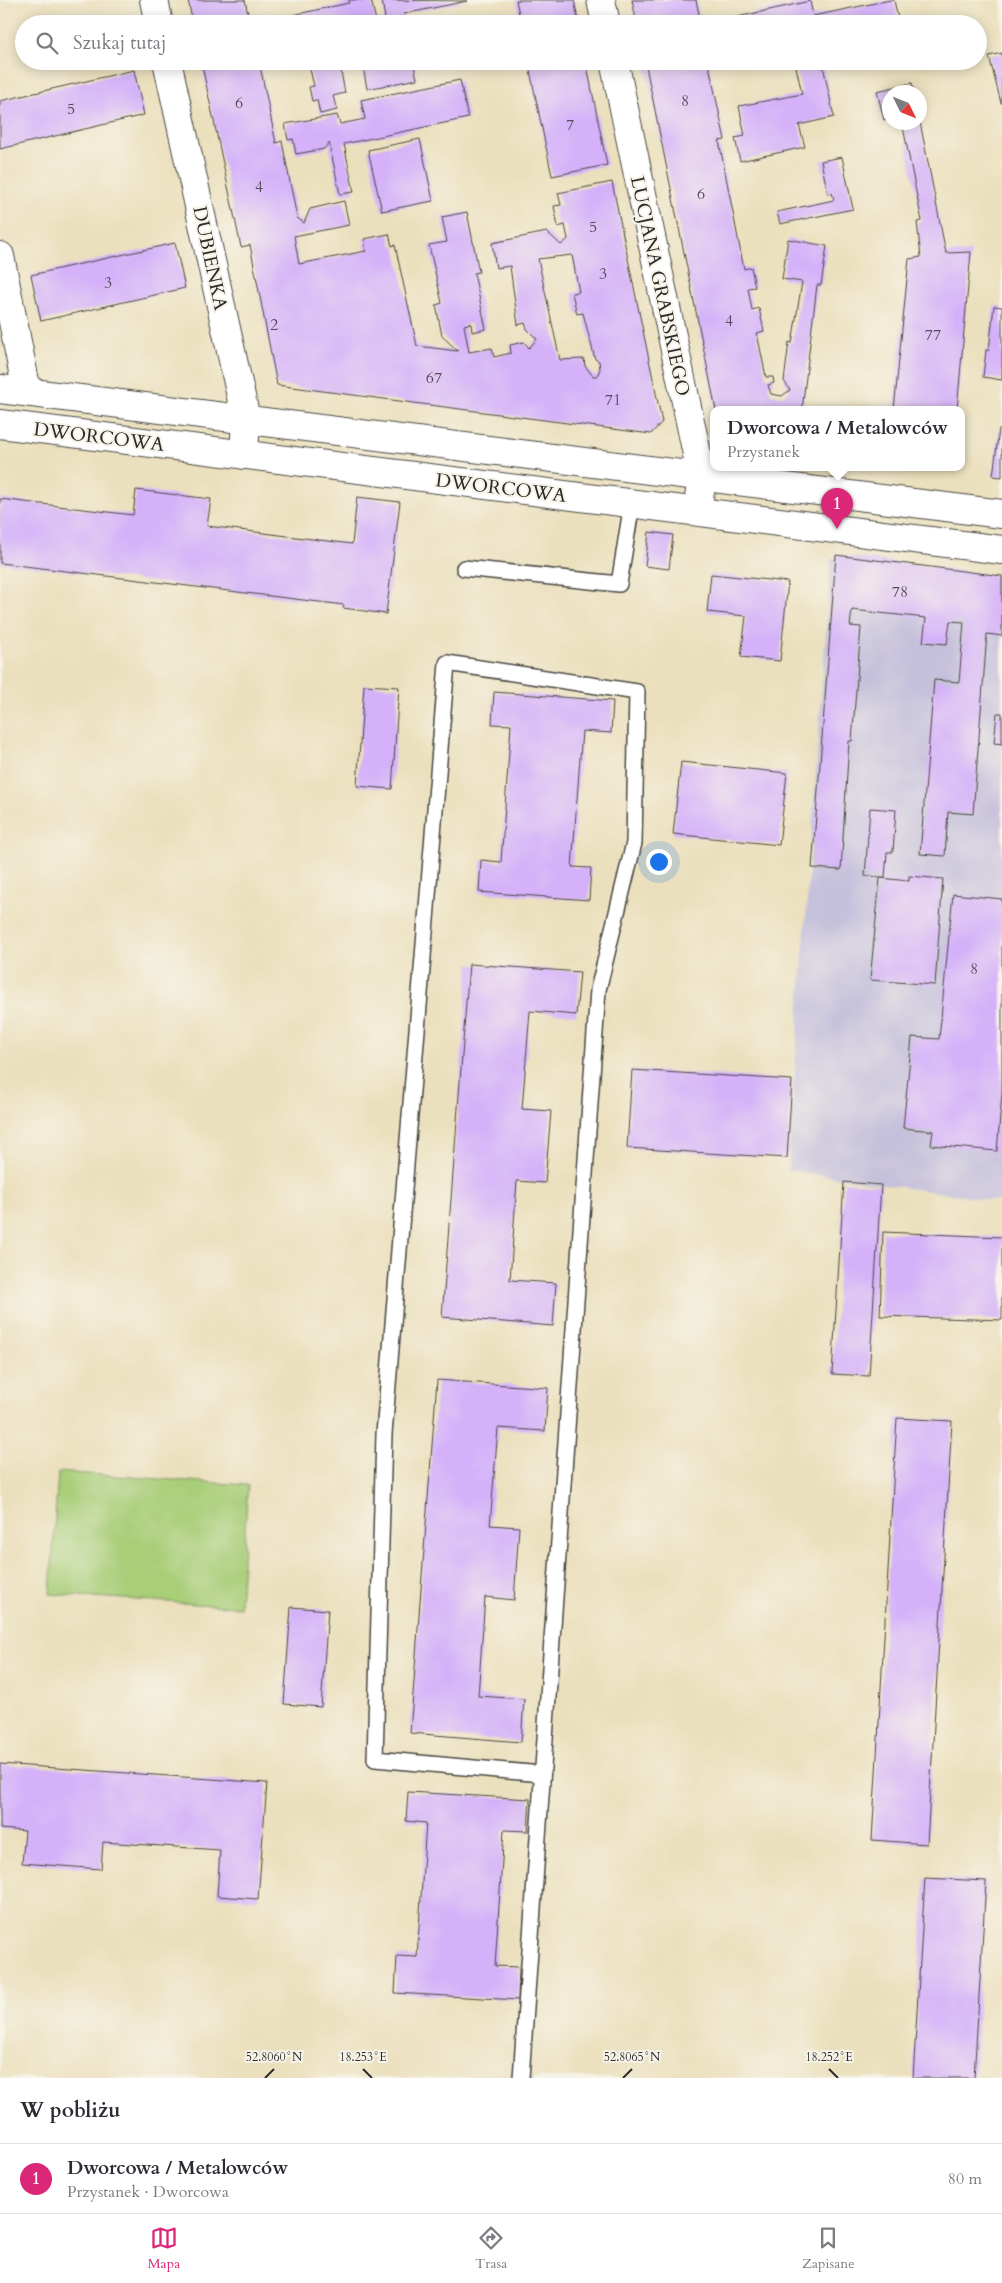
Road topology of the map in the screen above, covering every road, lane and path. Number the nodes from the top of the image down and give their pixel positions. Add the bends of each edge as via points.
1 (154, 0) edge
2 (600, 0) edge
3 (157, 15) edge
4 (604, 15) edge
5 (169, 70) edge
6 (616, 70) edge
7 (0, 256) edge
8 (0, 388) edge
9 (27, 392) junction
10 (246, 419) junction
11 (0, 424) edge
12 (244, 455) junction
13 (702, 478) junction
14 (632, 503) junction
15 (697, 511) junction
16 (1002, 514) edge
17 (1002, 550) edge
18 (464, 568) dead end
19 (542, 1774) junction
20 (521, 2078) edge

1 - 3 main road
2 - 4 main road
5 - 10 main road, DUBIENKA
6 - 13 main road, LUCJANA GRABSKIEGO
7 - 9 main road
8 - 9 main road, DWORCOWA
9 - 10 main road, DWORCOWA
10 - 12 main road, DUBIENKA
10 - 13 main road, DWORCOWA
11 - 12 main road, DWORCOWA
12 - 14 main road, DWORCOWA
13 - 15 main road, LUCJANA GRABSKIEGO
13 - 16 main road, DWORCOWA
14 - 15 main road, DWORCOWA
14 - 18 lane via 618,584
15 - 17 main road, DWORCOWA
19 - 19 lane via 598,990 634,843 637,692 447,663 384,1434 376,1759
19 - 20 lane

